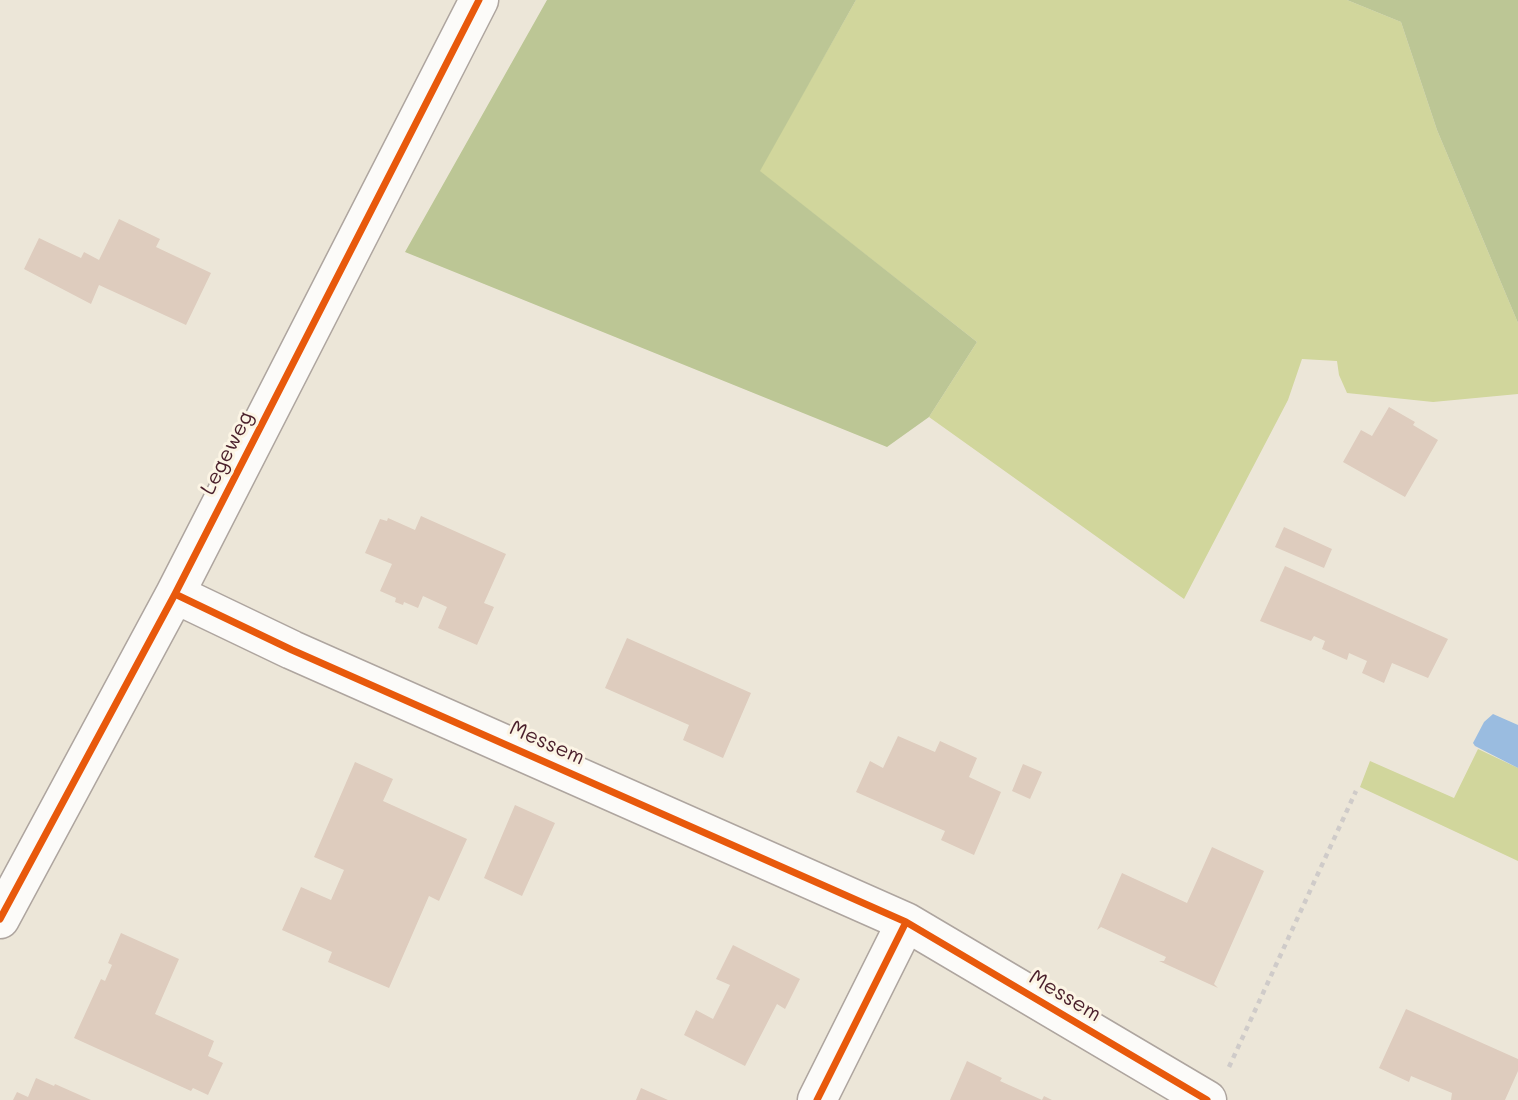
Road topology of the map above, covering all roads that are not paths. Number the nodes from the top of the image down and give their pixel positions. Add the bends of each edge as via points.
1 (479, 0) edge
2 (175, 594) junction
3 (0, 919) edge
4 (906, 922) junction
5 (1216, 1088) edge
6 (817, 1100) edge

1 - 2 street, Legeweg
2 - 3 street, Legeweg
2 - 4 street, Messem
4 - 5 street, Messem
4 - 6 street

